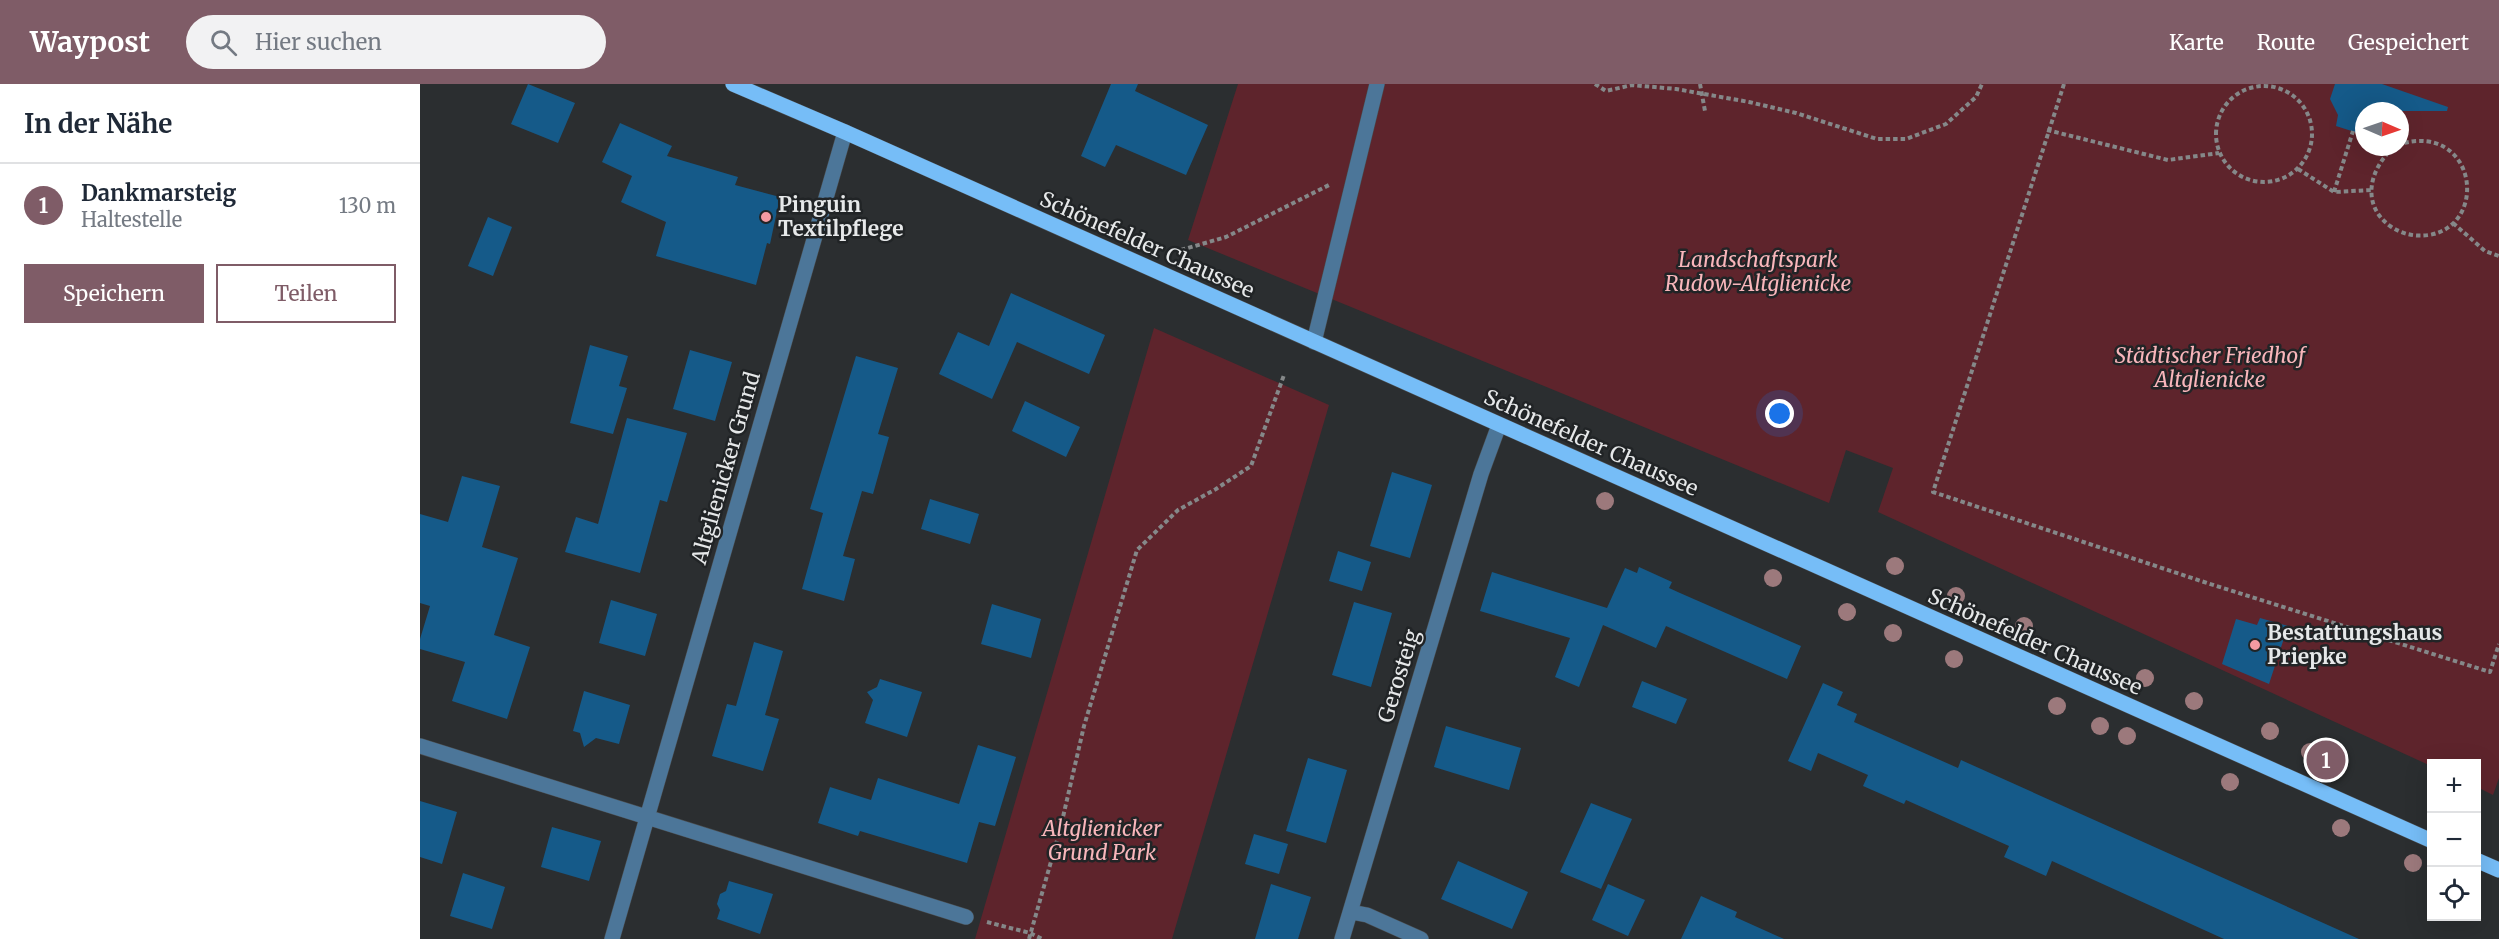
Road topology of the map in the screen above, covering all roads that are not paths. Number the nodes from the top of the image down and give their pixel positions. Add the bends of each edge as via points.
1 (733, 84) edge
2 (1377, 84) edge
3 (845, 132) junction
4 (1314, 342) junction
5 (1498, 425) junction
6 (420, 746) edge
7 (647, 817) junction
8 (2427, 839) edge
9 (2481, 862) edge
10 (2499, 870) edge
11 (1351, 912) junction
12 (966, 917) road end
13 (612, 939) edge
14 (1342, 939) edge
15 (1421, 939) edge

1 - 3 main road, Schönefelder Chaussee
2 - 4 street
3 - 4 main road, Schönefelder Chaussee
3 - 7 street, Altglienicker Grund
4 - 5 main road, Schönefelder Chaussee
5 - 8 main road, Schönefelder Chaussee
5 - 11 street, Gerosteig
6 - 7 street
7 - 12 street
7 - 13 street, Altglienicker Grund
9 - 10 main road
11 - 14 street, Gerosteig
11 - 15 street

